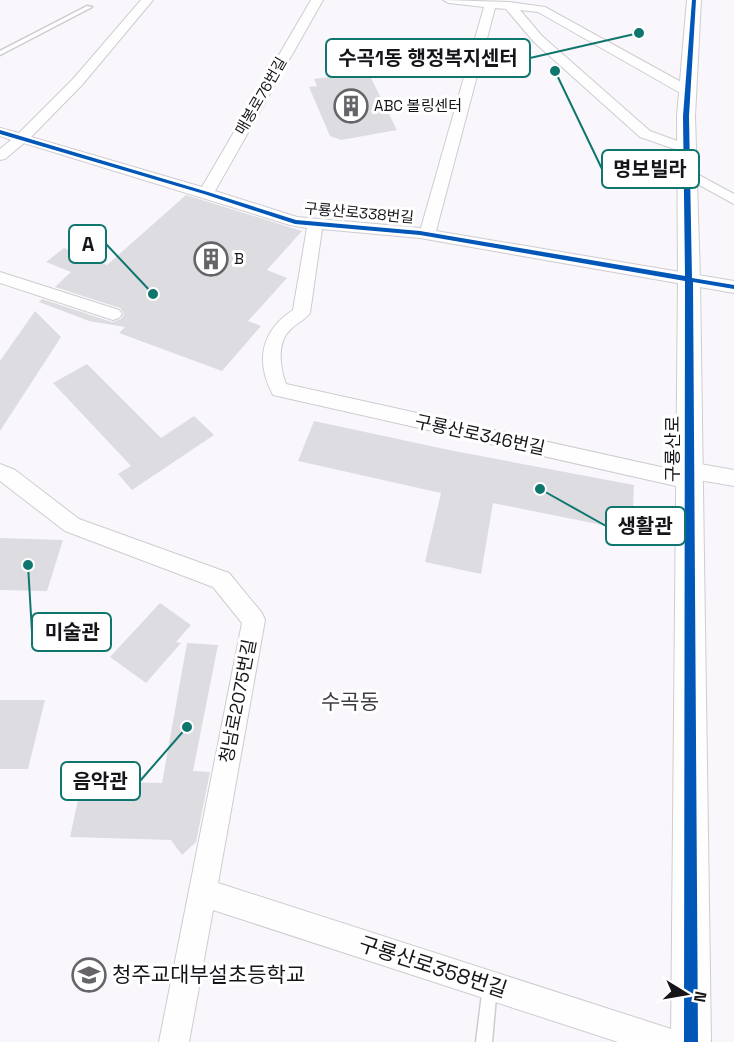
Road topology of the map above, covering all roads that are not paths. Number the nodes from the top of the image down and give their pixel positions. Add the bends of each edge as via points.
1 (147, 0) edge
2 (317, 0) edge
3 (449, 0) edge
4 (694, 0) edge
5 (490, 4) junction
6 (509, 5) junction
7 (89, 7) dead end
8 (0, 53) edge
9 (687, 91) junction
10 (0, 132) edge
11 (23, 139) junction
12 (0, 156) edge
13 (686, 161) junction
14 (206, 193) junction
15 (734, 200) edge
16 (315, 224) junction
17 (427, 234) junction
18 (0, 277) edge
19 (689, 280) junction
20 (734, 287) edge
21 (113, 314) dead end
22 (275, 383) joint
23 (0, 472) edge
24 (689, 475) junction
25 (734, 478) edge
26 (202, 892) junction
27 (490, 986) junction
28 (174, 1042) edge
29 (484, 1042) edge
30 (665, 1042) edge
31 (691, 1042) edge

1 - 11 street
2 - 14 street, 매봉로76번길
3 - 5 street
4 - 9 street, 구룡산로
5 - 6 street
5 - 17 street, 구룡산로338번길
6 - 9 street via 541,9
6 - 13 street via 538,39 645,134
7 - 8 lane
9 - 13 street, 구룡산로
10 - 11 street, 구룡산로338번길
11 - 12 street
11 - 14 street, 구룡산로338번길
13 - 15 street
13 - 19 street, 구룡산로
14 - 16 street, 구룡산로338번길 via 295,222
16 - 17 street, 구룡산로338번길
16 - 22 street, 구룡산로338번길 via 302,313 280,329 274,344
17 - 19 street, 구룡산로338번길
18 - 21 street
19 - 20 street, 구룡산로338번길
19 - 24 street, 구룡산로
22 - 24 street, 구룡산로346번길 via 280,390
23 - 26 street, 청남로2075번길 via 72,525 221,580 254,620
24 - 25 street, 구룡산로346번길
24 - 31 street, 구룡산로
26 - 27 street, 구룡산로358번길
26 - 28 street, 청남로2075번길
27 - 29 lane
27 - 30 street, 구룡산로358번길

